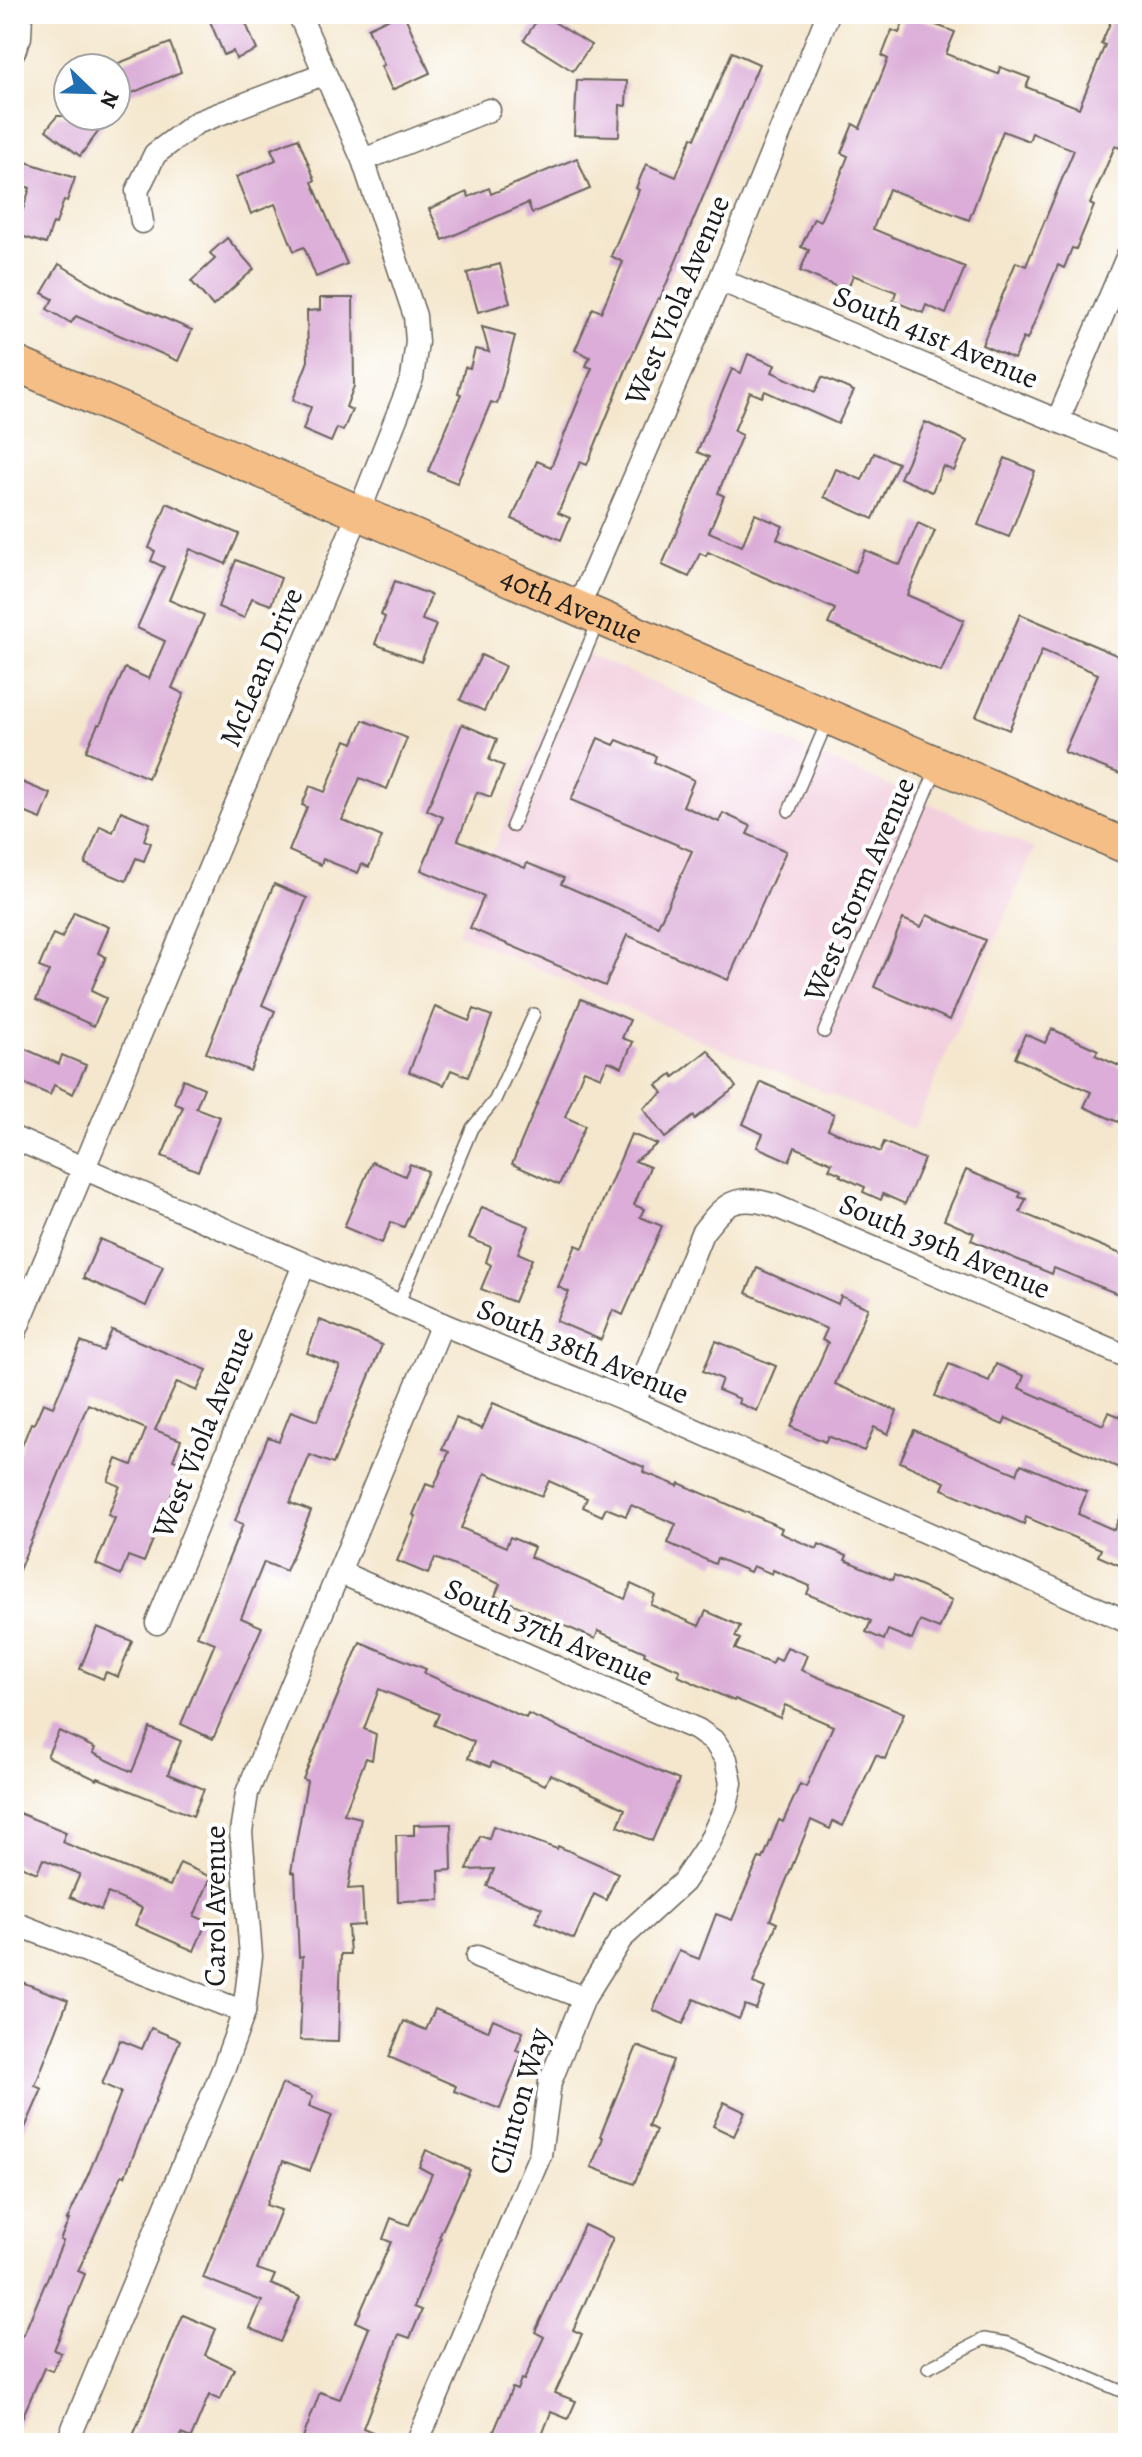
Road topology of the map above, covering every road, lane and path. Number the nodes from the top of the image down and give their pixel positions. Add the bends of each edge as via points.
1 (21, 14) edge
2 (299, 14) edge
3 (828, 14) edge
4 (14, 51) edge
5 (323, 74) junction
6 (489, 110) dead end
7 (363, 160) junction
8 (142, 222) dead end
9 (1128, 255) edge
10 (720, 280) junction
11 (14, 363) edge
12 (1058, 420) junction
13 (1128, 450) edge
14 (359, 512) junction
15 (589, 613) junction
16 (829, 717) junction
17 (939, 765) junction
18 (789, 811) dead end
19 (512, 826) dead end
20 (1128, 847) edge
21 (534, 1014) dead end
22 (824, 1032) dead end
23 (14, 1138) edge
24 (83, 1167) junction
25 (304, 1265) junction
26 (398, 1305) junction
27 (442, 1324) junction
28 (14, 1335) edge
29 (1128, 1357) edge
30 (634, 1403) junction
31 (339, 1572) junction
32 (1128, 1622) edge
33 (157, 1623) dead end
34 (726, 1759) joint
35 (14, 1923) edge
36 (477, 1957) dead end
37 (584, 1998) junction
38 (244, 2012) junction
39 (928, 2368) dead end
40 (1128, 2394) edge
41 (67, 2443) edge
42 (417, 2443) edge

1 - 4 street
2 - 5 street, McLean Drive
3 - 10 street, West Viola Avenue
5 - 7 street, McLean Drive
5 - 8 street via 196,123 155,154 137,191
6 - 7 street
7 - 14 street, McLean Drive via 415,316 417,342 412,378
9 - 12 street
10 - 12 street, South 41st Avenue
10 - 15 street, West Viola Avenue
11 - 14 main road, 40th Avenue
12 - 13 street, South 41st Avenue
14 - 15 main road, 40th Avenue
14 - 24 street, McLean Drive
15 - 16 main road, 40th Avenue
15 - 19 lane
16 - 17 main road, 40th Avenue
16 - 18 lane
17 - 20 main road, 40th Avenue
17 - 22 lane, West Storm Avenue
21 - 26 lane via 495,1100 472,1128
23 - 24 street, South 38th Avenue
24 - 25 street, South 38th Avenue
24 - 28 street, McLean Drive
25 - 26 street, South 38th Avenue
25 - 33 street, West Viola Avenue
26 - 27 street, South 38th Avenue
27 - 30 street, South 38th Avenue
27 - 31 street, Carol Avenue
29 - 30 street, South 39th Avenue via 773,1205 735,1201 702,1233
30 - 32 street, South 38th Avenue
31 - 34 street, South 37th Avenue via 698,1730
31 - 38 street, Carol Avenue via 247,1793 241,1832 251,1956
34 - 37 street, Clinton Way via 731,1783 709,1843 683,1882 621,1939
35 - 38 street
36 - 37 street
37 - 42 street, Clinton Way via 550,2082 540,2155
38 - 41 street, Carol Avenue
39 - 40 lane via 984,2339 1008,2343

